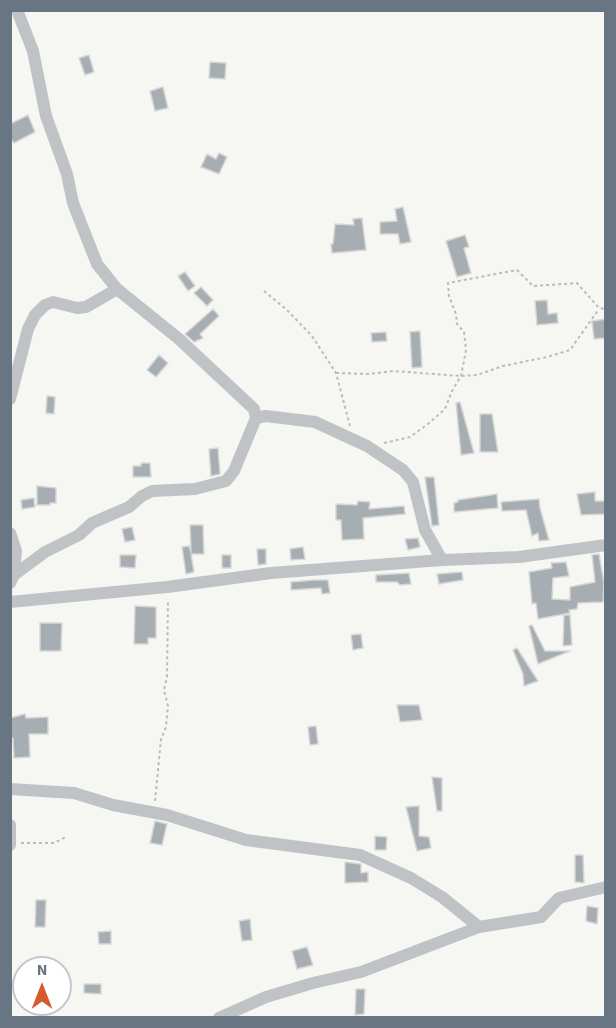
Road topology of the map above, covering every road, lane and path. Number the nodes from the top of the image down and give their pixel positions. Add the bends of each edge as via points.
1 (17, 10) edge
2 (117, 289) junction
3 (264, 291) dead end
4 (599, 308) junction
5 (606, 309) edge
6 (336, 373) junction
7 (461, 376) junction
8 (10, 399) edge
9 (256, 418) junction
10 (362, 444) junction
11 (10, 533) edge
12 (606, 545) edge
13 (442, 560) junction
14 (12, 579) edge
15 (167, 587) junction
16 (10, 602) edge
17 (10, 789) edge
18 (153, 813) junction
19 (10, 825) edge
20 (66, 837) dead end
21 (11, 844) edge
22 (606, 887) edge
23 (478, 927) junction
24 (219, 1017) edge

1 - 2 street via 33,51 46,116 73,203 97,264
2 - 8 street via 86,307 53,302 35,315
2 - 9 street via 179,339 254,409
3 - 6 path via 312,336
4 - 5 path
4 - 7 path via 570,350
4 - 7 path via 577,284 533,286 517,270 448,283 458,324 464,332 466,350
6 - 7 path via 393,370
6 - 10 path via 346,419
7 - 10 path via 445,409 410,437
9 - 10 street via 315,422
9 - 14 street via 226,481 195,489 152,491 45,552
10 - 13 street via 404,470 414,482 425,530
11 - 14 street via 16,551
12 - 13 street via 519,557
13 - 15 street via 272,573
15 - 16 street
15 - 18 path via 168,705
17 - 18 street via 74,793
18 - 23 street via 246,840 360,855 411,878
19 - 21 street
20 - 21 path via 54,843
22 - 23 street via 559,898 541,917
23 - 24 street via 361,972 266,997

